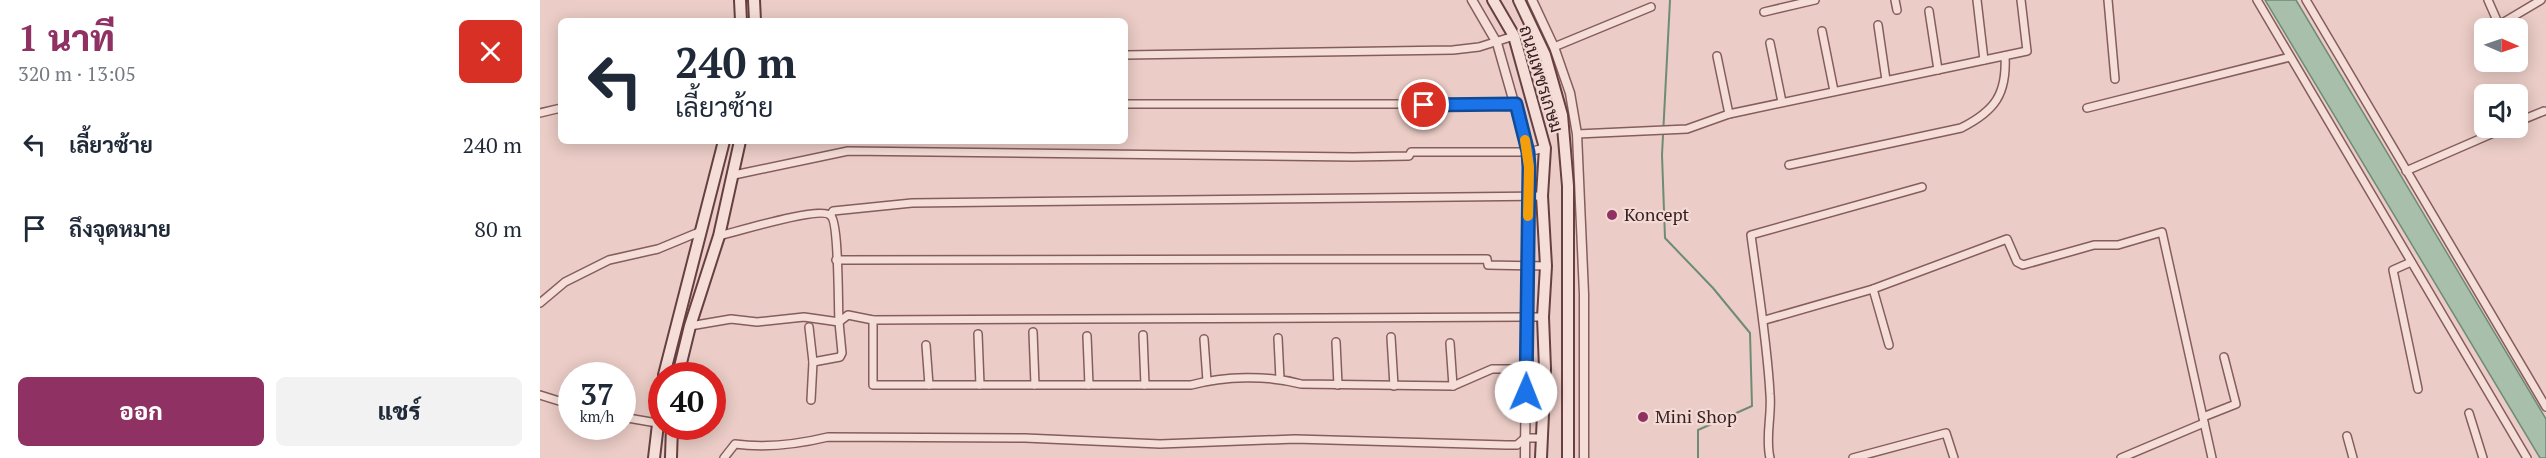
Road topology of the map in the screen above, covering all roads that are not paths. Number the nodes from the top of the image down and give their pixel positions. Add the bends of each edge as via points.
1 (740, 0) edge
2 (754, 0) edge
3 (1472, 0) edge
4 (1493, 0) edge
5 (1532, 0) edge
6 (1815, 0) edge
7 (1895, 0) edge
8 (1977, 0) edge
9 (2021, 0) edge
10 (2108, 0) edge
11 (2258, 0) edge
12 (2306, 0) edge
13 (2488, 0) edge
14 (2541, 0) edge
15 (1522, 1) edge
16 (1651, 7) dead end
17 (1897, 10) dead end
18 (1929, 11) dead end
19 (1764, 12) dead end
20 (741, 18) edge
21 (755, 18) edge
22 (1878, 25) dead end
23 (1822, 31) dead end
24 (1514, 36) junction
25 (1497, 43) junction
26 (1770, 43) dead end
27 (1554, 47) junction
28 (1128, 56) edge
29 (1717, 56) dead end
30 (2005, 56) junction
31 (2290, 57) junction
32 (1984, 60) junction
33 (1938, 70) junction
34 (2115, 79) dead end
35 (1886, 80) junction
36 (1834, 91) junction
37 (1782, 102) junction
38 (1128, 104) edge
39 (1516, 104) junction
40 (2087, 108) dead end
41 (558, 109) edge
42 (2544, 111) dead end
43 (540, 113) edge
44 (1729, 114) junction
45 (2528, 118) edge
46 (1577, 134) junction
47 (2482, 138) edge
48 (723, 144) edge
49 (739, 144) edge
50 (1545, 148) junction
51 (1528, 152) junction
52 (1789, 165) dead end
53 (2406, 171) junction
54 (734, 175) junction
55 (1574, 185) junction
56 (1922, 187) dead end
57 (1542, 196) junction
58 (1528, 197) junction
59 (831, 214) junction
60 (699, 232) junction
61 (719, 236) junction
62 (836, 260) junction
63 (2411, 262) junction
64 (1527, 266) junction
65 (1546, 266) junction
66 (1873, 289) junction
67 (540, 303) edge
68 (1526, 317) junction
69 (1543, 317) junction
70 (873, 320) junction
71 (1765, 320) junction
72 (839, 322) junction
73 (690, 326) junction
74 (809, 327) dead end
75 (1033, 332) dead end
76 (978, 334) dead end
77 (1143, 335) dead end
78 (1087, 336) dead end
79 (1391, 337) dead end
80 (1278, 338) dead end
81 (1204, 339) dead end
82 (1336, 342) dead end
83 (1450, 343) dead end
84 (926, 345) dead end
85 (1888, 345) dead end
86 (2224, 357) dead end
87 (666, 362) edge
88 (681, 362) edge
89 (813, 362) junction
90 (1526, 369) junction
91 (1545, 369) junction
92 (1280, 378) junction
93 (1207, 381) junction
94 (929, 385) junction
95 (1035, 385) junction
96 (1089, 385) junction
97 (1145, 385) junction
98 (1338, 385) junction
99 (980, 386) junction
100 (1394, 386) junction
101 (1453, 386) junction
102 (2418, 389) dead end
103 (540, 395) edge
104 (811, 400) dead end
105 (558, 401) edge
106 (2546, 407) edge
107 (2469, 413) dead end
108 (2204, 420) junction
109 (2347, 436) dead end
110 (1525, 438) junction
111 (1541, 438) junction
112 (656, 440) edge
113 (672, 440) edge
114 (654, 458) edge
115 (671, 458) edge
116 (724, 458) edge
117 (1525, 458) edge
118 (1541, 458) edge
119 (1568, 458) edge
120 (1584, 458) edge
121 (1770, 458) edge
122 (1854, 458) edge
123 (1954, 458) edge
124 (2121, 458) edge
125 (2212, 458) edge
126 (2353, 458) edge
127 (2483, 458) edge
128 (2527, 458) edge

1 - 20 main road
2 - 21 main road
3 - 25 street
4 - 24 main road, ถนนเพชรเกษม
5 - 27 street
6 - 19 street
7 - 17 street
8 - 32 street
9 - 30 street via 2027,51
10 - 34 street
11 - 31 street
12 - 53 street
13 - 14 street via 2499,25
15 - 55 main road, ถนนเพชรเกษม via 1545,54 1562,115
16 - 27 street
18 - 33 street
22 - 35 street
23 - 36 street
24 - 25 street
24 - 50 main road, ถนนเพชรเกษม
25 - 28 street via 1453,50
25 - 39 street
26 - 37 street
27 - 46 street via 1570,93
29 - 44 street
30 - 32 street
30 - 52 street via 2001,93 1991,108 1961,128
31 - 40 street
31 - 63 street
32 - 33 street
33 - 35 street
35 - 36 street
36 - 37 street
37 - 44 street
38 - 39 street
39 - 51 street
41 - 43 street
42 - 45 street
44 - 46 street via 1687,129
46 - 55 street
47 - 53 street
48 - 60 main road
49 - 54 main road
50 - 51 street
50 - 57 main road, ถนนเพชรเกษม
51 - 54 street via 1411,152 1409,156 1353,157 848,151
51 - 58 street
53 - 106 street
54 - 61 main road
55 - 119 main road, ถนนเพชรเกษม
55 - 120 street via 1584,294
56 - 71 street via 1751,235
57 - 58 street
57 - 65 main road, ถนนเพชรเกษม
58 - 59 street via 912,203
58 - 64 street
59 - 61 street via 808,214
59 - 62 street via 838,239
60 - 67 street via 658,249 609,260 565,282
60 - 87 main road
61 - 73 main road
62 - 64 street via 1487,259 1488,265
62 - 72 street
63 - 102 street via 2393,270
63 - 128 street
64 - 65 street
64 - 68 street
65 - 69 main road, ถนนเพชรเกษม
66 - 71 street
66 - 85 street
66 - 108 street via 2007,239 2014,259 2023,265 2094,245 2118,245 2162,232
68 - 69 street
68 - 70 street
68 - 90 street
69 - 91 main road, ถนนเพชรเกษม
70 - 72 street via 848,315
70 - 94 street via 873,385
71 - 121 street via 1771,396 1767,441
72 - 73 street via 804,317 757,322 731,319
72 - 89 street via 840,357
73 - 88 main road
74 - 89 street
75 - 95 street
76 - 99 street
77 - 97 street
78 - 96 street
79 - 100 street
80 - 92 street
81 - 93 street
82 - 98 street
83 - 101 street
84 - 94 street
86 - 108 street via 2236,404
89 - 104 street
90 - 91 street
90 - 101 street via 1492,369
90 - 110 street
91 - 111 main road, ถนนเพชรเกษม
92 - 93 street
92 - 98 street via 1301,384
93 - 97 street
94 - 99 street
95 - 96 street
95 - 99 street
96 - 97 street
98 - 100 street
100 - 101 street
103 - 105 street
107 - 127 street
108 - 124 street
108 - 125 street
109 - 126 street
110 - 111 street
110 - 116 street via 1517,445 1506,445 1295,439 1160,444 1026,438 828,437 809,442 735,444
110 - 117 street
111 - 118 main road, ถนนเพชรเกษม
112 - 114 main road
113 - 115 main road
122 - 123 street via 1946,433

